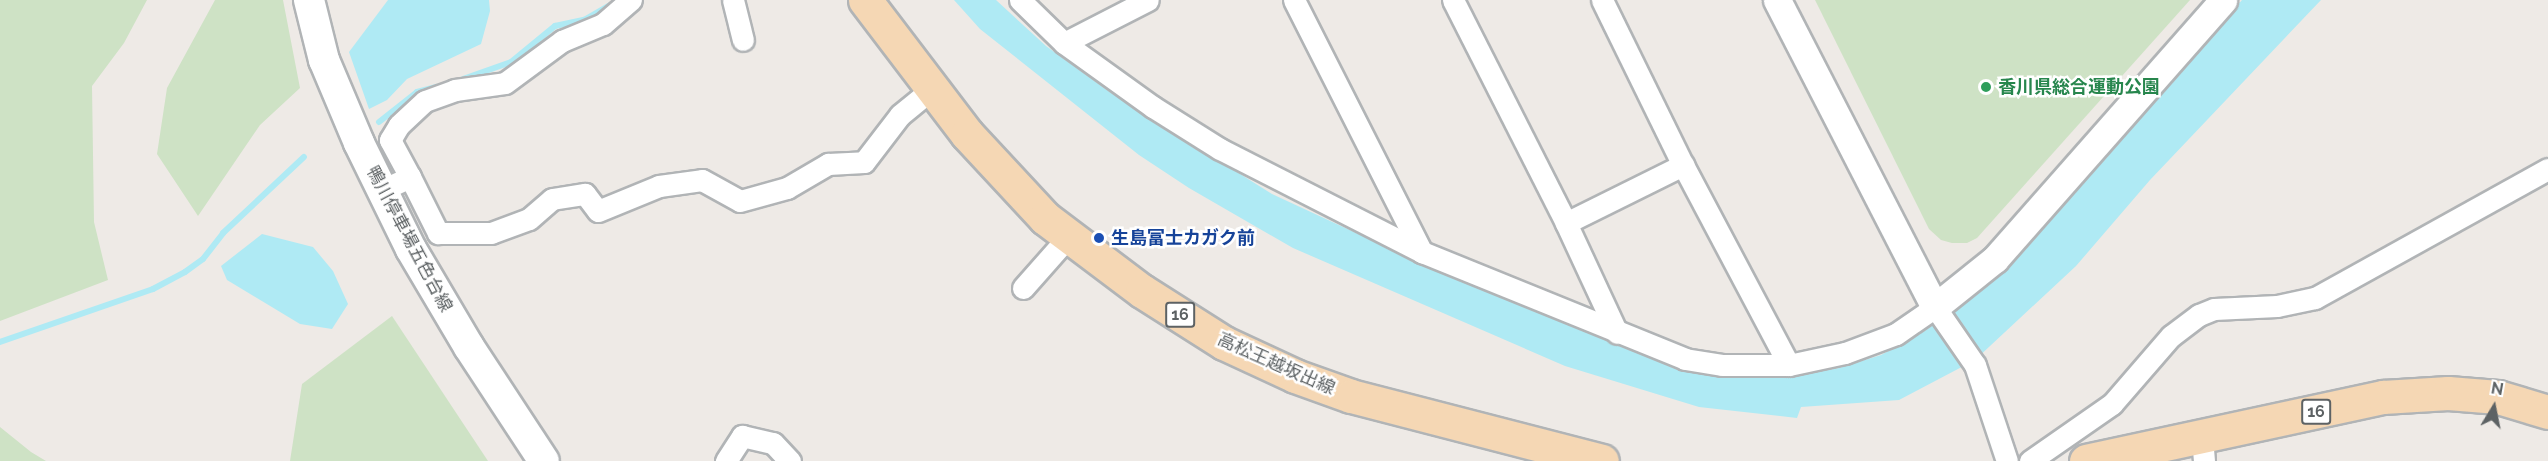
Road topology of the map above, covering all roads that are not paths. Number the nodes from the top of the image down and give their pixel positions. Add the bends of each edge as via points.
1 (309, 0) edge
2 (631, 0) edge
3 (734, 0) edge
4 (865, 0) edge
5 (1020, 0) edge
6 (1294, 0) edge
7 (1453, 0) edge
8 (1602, 0) edge
9 (1777, 0) edge
10 (2223, 0) edge
11 (1145, 1) edge
12 (743, 40) dead end
13 (1064, 43) junction
14 (933, 88) junction
15 (1683, 165) junction
16 (2548, 169) edge
17 (410, 177) junction
18 (382, 190) junction
19 (1566, 223) junction
20 (1069, 236) junction
21 (1422, 252) junction
22 (1023, 288) dead end
23 (1939, 311) junction
24 (1617, 333) junction
25 (1789, 365) junction
26 (2548, 412) edge
27 (2203, 449) edge
28 (544, 461) edge
29 (726, 461) edge
30 (790, 461) edge
31 (1602, 461) edge
32 (2007, 461) edge
33 (2030, 461) edge
34 (2086, 461) edge

1 - 18 main road, 鴨川停車場五色台線 via 324,60
2 - 17 street via 603,24 562,41 505,83 455,90 424,101 399,125 390,140
3 - 12 street
4 - 14 main road, 高松王越坂出線 / 16
5 - 13 street
6 - 21 street
7 - 19 street
8 - 15 street
9 - 23 street
10 - 23 street via 1995,259
11 - 13 street
13 - 21 street via 1220,149
14 - 17 street via 900,116 864,162 828,164 787,188 740,201 702,180 660,186 598,211 585,194 552,199 529,219 491,233 438,233
14 - 20 main road, 高松王越坂出線 / 16 via 967,134
15 - 19 street
15 - 25 street
16 - 33 street via 2315,298 2277,306 2214,309 2199,315 2171,336 2112,404
17 - 18 street
18 - 28 main road, 鴨川停車場五色台線 via 463,338
19 - 24 street
20 - 22 street
20 - 31 main road, 高松王越坂出線 / 16 via 1142,291 1224,343 1295,376 1351,396
21 - 24 street
23 - 25 street via 1896,334 1845,352
23 - 32 street via 1975,365
24 - 25 street via 1685,359 1722,365
26 - 27 main road, 16 via 2498,397 2448,393 2384,397
27 - 34 main road, 16
29 - 30 street via 742,436 773,443

